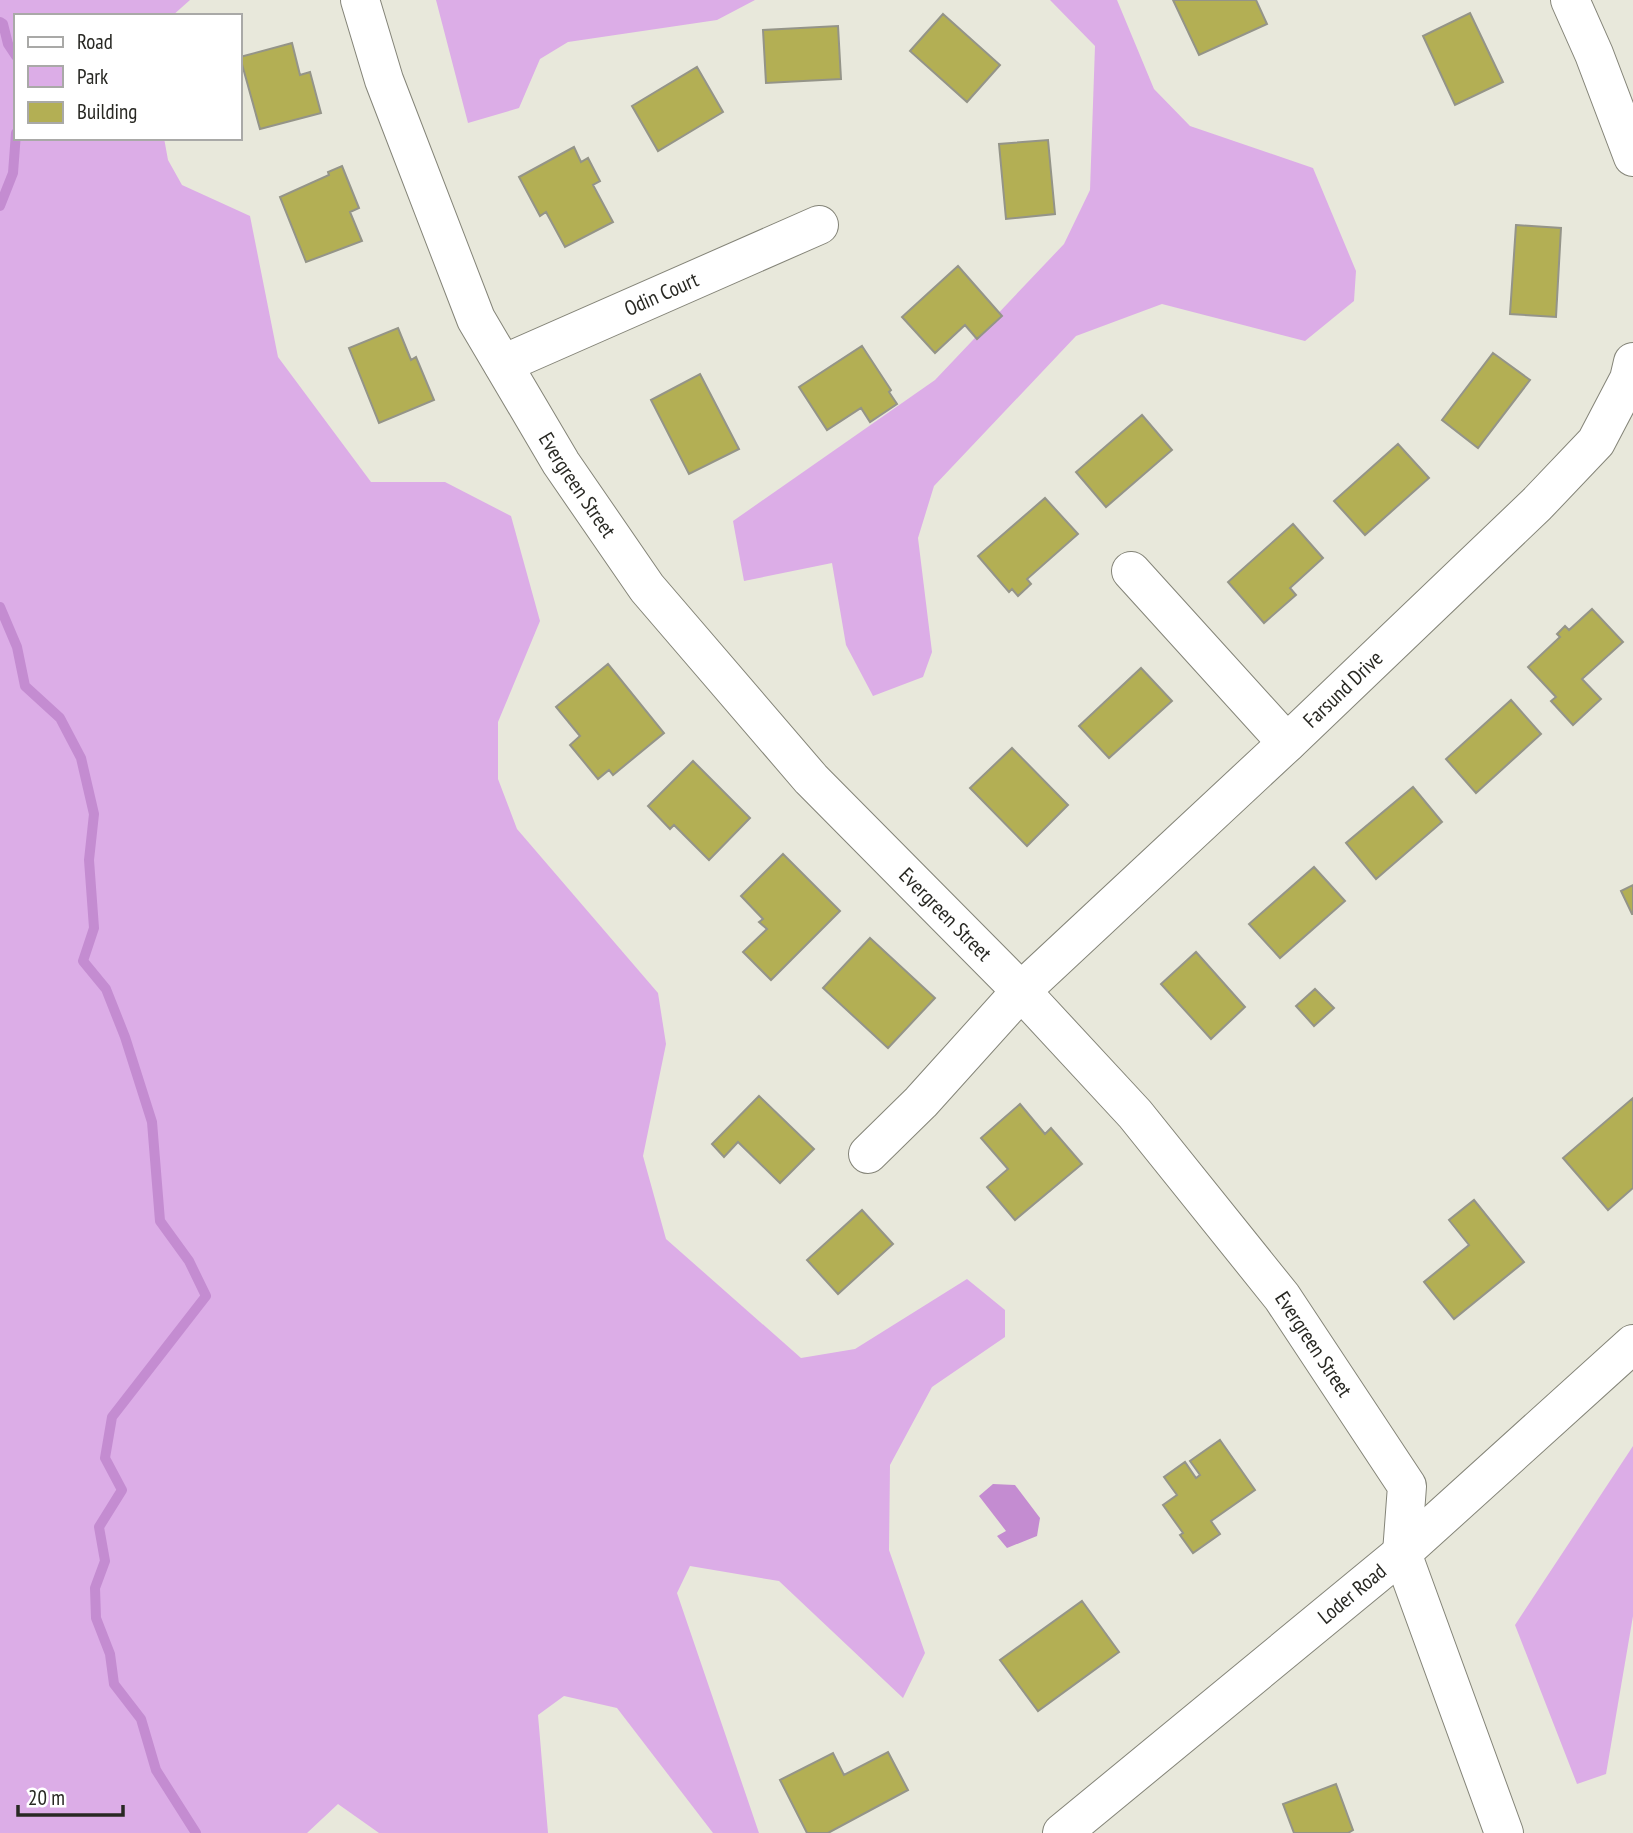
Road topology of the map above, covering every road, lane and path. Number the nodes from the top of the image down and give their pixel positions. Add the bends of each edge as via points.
1 (360, 0) edge
2 (1570, 0) edge
3 (1633, 157) edge
4 (819, 225) dead end
5 (1633, 362) edge
6 (503, 364) junction
7 (1131, 571) dead end
8 (1287, 743) junction
9 (1021, 991) junction
10 (868, 1154) dead end
11 (1633, 1344) edge
12 (1402, 1553) junction
13 (1062, 1833) edge
14 (1504, 1833) edge

1 - 6 street, Evergreen Street via 384,80 476,320
2 - 3 street
4 - 6 street, Odin Court
5 - 8 street, Farsund Drive via 1629,379 1596,442
6 - 9 street, Evergreen Street via 561,463 647,588 811,779
7 - 8 street
8 - 9 street, Farsund Drive
9 - 10 street, Farsund Drive
9 - 12 street, Evergreen Street via 1135,1114 1282,1297 1407,1486
11 - 12 street, Loder Road
12 - 13 street, Loder Road
12 - 14 street, Evergreen Street

